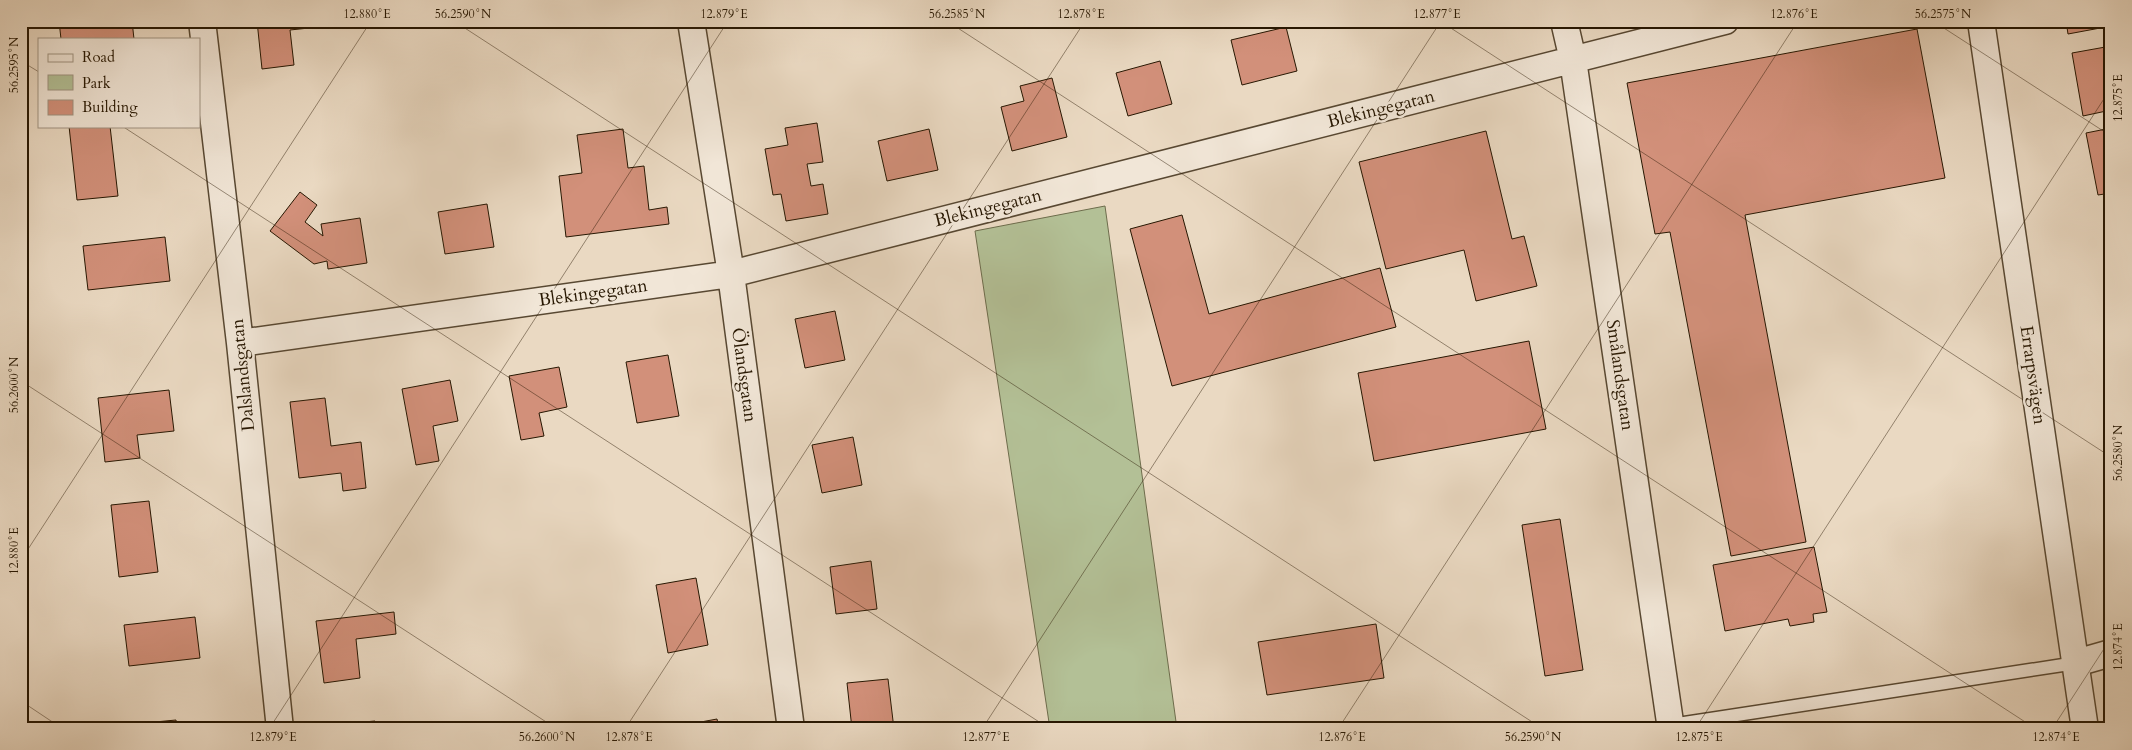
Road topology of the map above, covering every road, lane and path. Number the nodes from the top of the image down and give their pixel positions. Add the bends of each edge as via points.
1 (202, 21) edge
2 (692, 21) edge
3 (1564, 21) edge
4 (1726, 21) edge
5 (1981, 21) edge
6 (1573, 60) junction
7 (731, 274) junction
8 (240, 343) junction
9 (2111, 653) edge
10 (2076, 663) junction
11 (1671, 727) edge
12 (280, 729) edge
13 (791, 729) edge
14 (2085, 729) edge

1 - 8 street, Dalslandsgatan
2 - 7 street, Ölandsgatan
3 - 6 street, Smålandsgatan
4 - 6 street, Blekingegatan
5 - 10 street, Errarpsvägen
6 - 7 street, Blekingegatan
6 - 11 street, Smålandsgatan
7 - 8 street, Blekingegatan
7 - 13 street, Ölandsgatan
8 - 12 street, Dalslandsgatan
9 - 10 street
10 - 11 lane
10 - 14 street, Errarpsvägen

